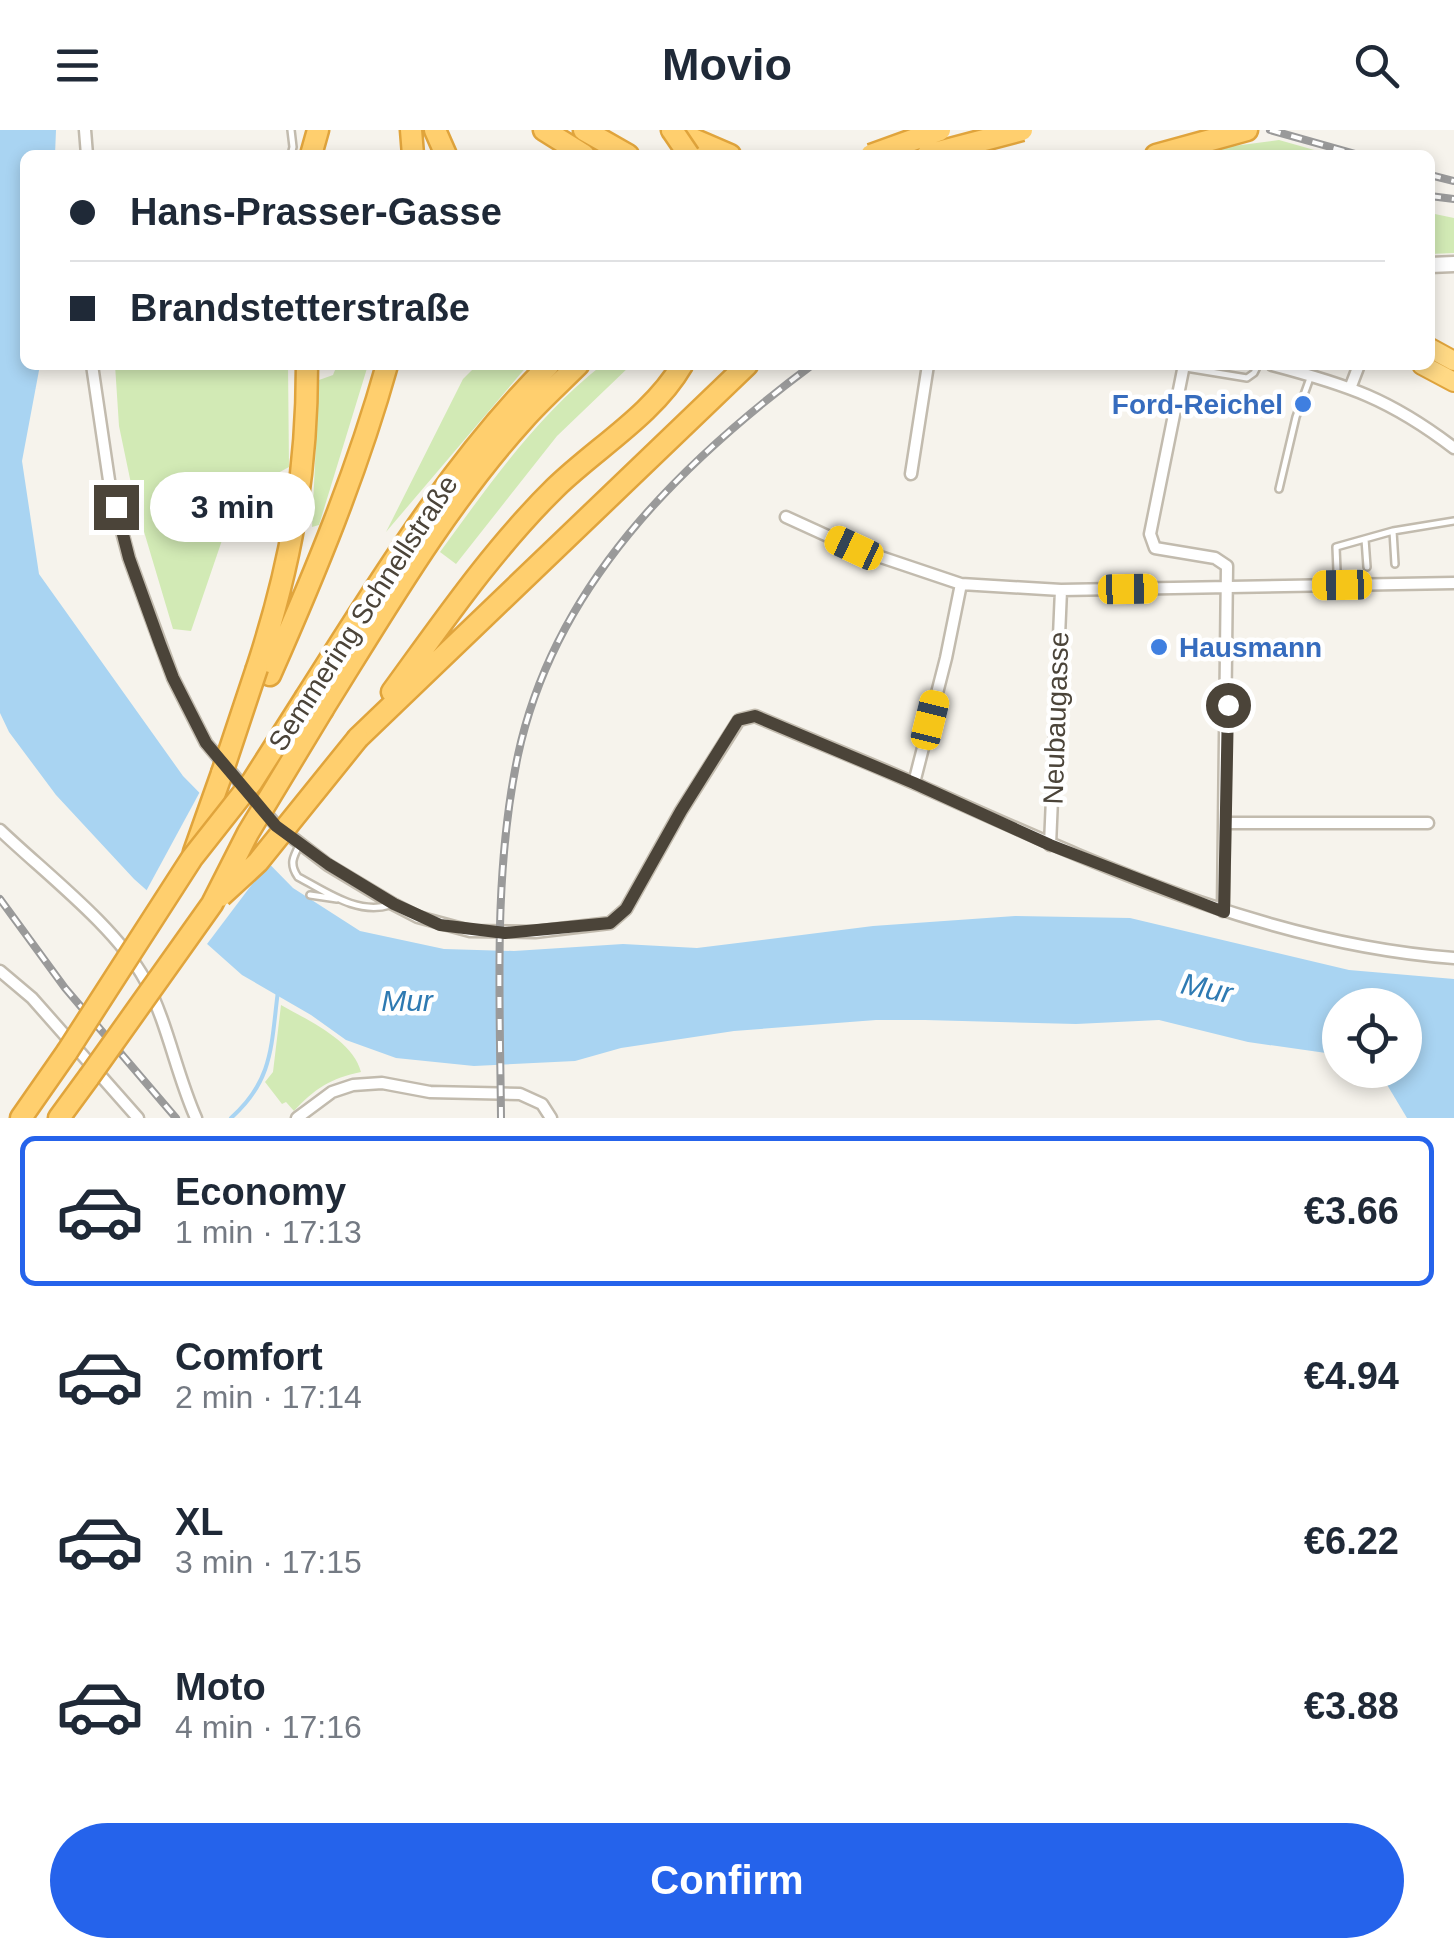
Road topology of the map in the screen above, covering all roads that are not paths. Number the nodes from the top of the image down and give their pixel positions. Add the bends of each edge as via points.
1 (544, 130) edge
2 (584, 130) edge
3 (672, 130) edge
4 (940, 130) edge
5 (1022, 130) edge
6 (1247, 130) edge
7 (576, 150) edge
8 (619, 150) edge
9 (718, 150) edge
10 (884, 150) edge
11 (937, 150) edge
12 (1174, 150) edge
13 (93, 370) edge
14 (307, 370) edge
15 (387, 370) edge
16 (544, 370) edge
17 (573, 370) edge
18 (678, 370) edge
19 (742, 370) edge
20 (927, 370) edge
21 (1183, 370) edge
22 (1205, 370) edge
23 (1256, 370) edge
24 (1292, 370) edge
25 (1356, 370) edge
26 (1431, 370) edge
27 (1311, 375) junction
28 (1454, 382) edge
29 (1350, 386) junction
30 (1454, 448) edge
31 (911, 474) dead end
32 (1280, 489) dead end
33 (786, 517) dead end
34 (1454, 521) edge
35 (1393, 531) junction
36 (1365, 538) junction
37 (1395, 564) dead end
38 (1367, 567) dead end
39 (1338, 571) dead end
40 (1454, 582) edge
41 (961, 584) junction
42 (1228, 587) junction
43 (1061, 590) junction
44 (264, 672) junction
45 (314, 703) junction
46 (358, 738) junction
47 (914, 783) junction
48 (1428, 823) dead end
49 (1227, 824) junction
50 (0, 830) edge
51 (300, 844) junction
52 (1050, 845) junction
53 (192, 858) junction
54 (310, 896) dead end
55 (338, 898) junction
56 (212, 904) junction
57 (394, 904) junction
58 (1224, 912) junction
59 (1454, 958) edge
60 (0, 970) edge
61 (21, 1118) edge
62 (59, 1118) edge
63 (138, 1118) edge
64 (196, 1118) edge
65 (297, 1118) edge
66 (551, 1118) edge

1 - 7 highway
2 - 8 highway
3 - 9 highway
4 - 10 highway, bridge
5 - 11 highway, bridge
6 - 12 highway
13 - 51 street via 120,528 173,678 206,743 276,826
14 - 44 highway via 296,530
15 - 44 highway via 332,535
16 - 45 highway, Semmering Schnellstraße via 449,479
17 - 45 highway, Semmering Schnellstraße via 522,420 465,492
18 - 46 highway via 512,534
19 - 46 highway
20 - 31 street
21 - 42 street via 1150,534 1155,548 1227,566
22 - 23 lane via 1247,378
24 - 27 street
25 - 29 street
26 - 28 highway
27 - 29 street
27 - 32 lane
29 - 30 street via 1419,421
33 - 41 street
34 - 35 lane
35 - 36 lane
35 - 37 lane
36 - 38 lane
36 - 39 lane via 1336,546
40 - 42 street
41 - 43 street
41 - 47 street
42 - 43 street
42 - 49 street
43 - 52 street, Neubaugasse
44 - 53 highway, bridge
45 - 53 highway, Semmering Schnellstraße, bridge
45 - 56 highway, Semmering Schnellstraße, bridge
46 - 56 highway, bridge via 258,862
47 - 52 street
47 - 57 street via 755,716 738,720 626,909 610,923 470,931
48 - 49 street
49 - 58 street
50 - 64 street via 112,936 144,978
51 - 55 lane via 292,868 298,877
51 - 57 street
52 - 58 street
53 - 61 highway, Semmering Schnellstraße, bridge
54 - 55 lane
55 - 57 lane via 376,910
56 - 62 highway, Semmering Schnellstraße, bridge
58 - 59 street via 1406,954
60 - 63 street
65 - 66 street via 332,1092 382,1082 430,1092 520,1094 542,1104

